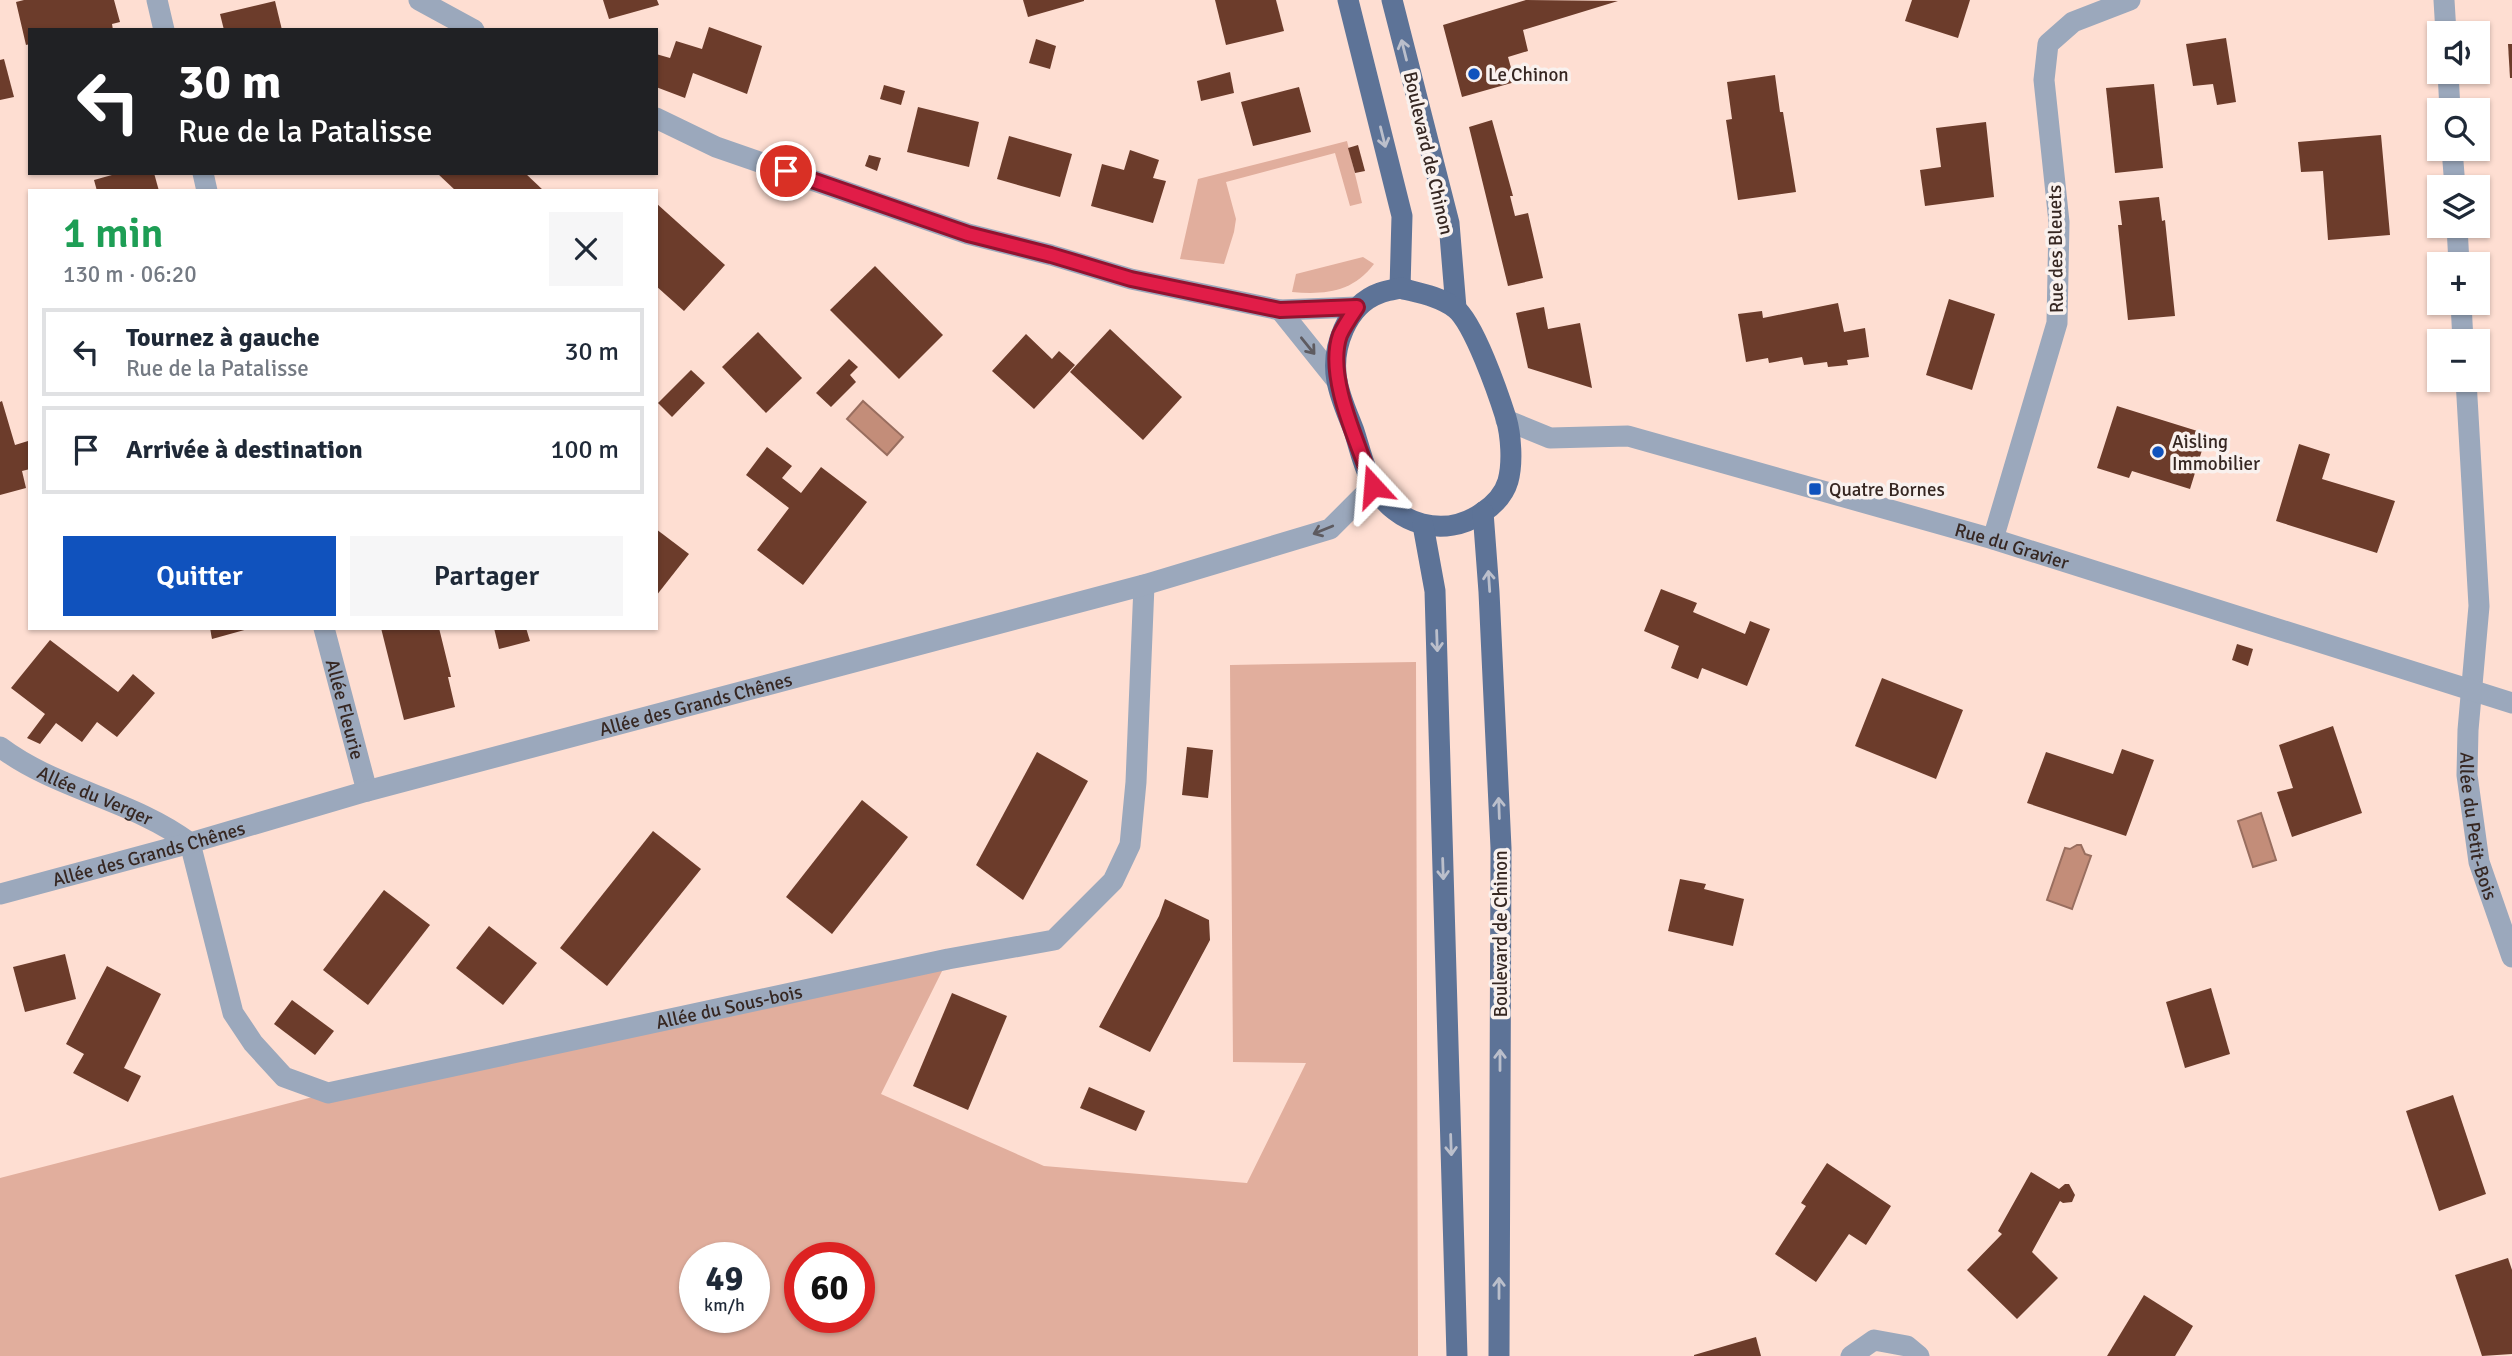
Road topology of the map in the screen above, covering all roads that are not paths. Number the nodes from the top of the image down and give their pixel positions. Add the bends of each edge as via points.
1 (157, 0) edge
2 (419, 0) edge
3 (1348, 0) edge
4 (1392, 0) edge
5 (2130, 0) edge
6 (2444, 0) edge
7 (2445, 21) edge
8 (164, 28) edge
9 (470, 28) edge
10 (658, 119) edge
11 (1400, 288) junction
12 (1357, 307) junction
13 (1456, 309) junction
14 (1280, 310) junction
15 (1337, 382) junction
16 (2467, 392) edge
17 (1506, 419) junction
18 (1373, 486) junction
19 (1483, 512) junction
20 (1423, 525) junction
21 (1993, 539) junction
22 (1144, 585) junction
23 (325, 630) edge
24 (2473, 691) junction
25 (2512, 703) edge
26 (0, 747) edge
27 (367, 792) junction
28 (190, 843) junction
29 (0, 894) edge
30 (2512, 957) edge
31 (1457, 1356) edge
32 (1499, 1356) edge
33 (1851, 1356) edge
34 (1919, 1356) edge

1 - 8 street
2 - 9 street
3 -> 11 main road, Boulevard de Chinon via 1402,216
13 -> 4 main road, Boulevard de Chinon via 1449,223
5 - 21 street, Rue des Bleuets via 2073,22 2048,44 2044,80 2059,222 2057,323
6 - 7 street
10 - 14 street via 716,147 968,234 1131,279
11 - 12 main road via 1378,293
11 - 13 main road via 1429,295
12 - 14 street
12 - 15 main road via 1340,335
13 - 17 main road via 1473,333
14 -> 15 street
15 - 18 main road
16 - 24 street via 2479,606
17 - 19 main road via 1508,480 1500,498
17 - 21 street, Rue du Gravier via 1550,438 1628,436
18 - 20 main road via 1392,509
18 -> 22 street, Allée des Grands Chênes via 1331,529
19 - 20 main road via 1447,526
32 -> 19 main road, Boulevard de Chinon via 1501,848
20 -> 31 main road via 1435,590
21 - 24 street, Rue du Gravier
22 - 27 street, Allée des Grands Chênes
22 - 28 street, Allée du Sous-bois via 1130,845 1114,881 1054,940 328,1093 284,1077 233,1013
23 - 27 street, Allée Fleurie
24 - 25 street, Rue du Gravier
24 - 30 street, Allée du Petit-Bois via 2467,775 2471,818 2479,862
26 - 28 street, Allée du Verger via 34,768 169,827
27 - 28 street, Allée des Grands Chênes
28 - 29 street, Allée des Grands Chênes
33 - 34 street via 1874,1340 1907,1346

